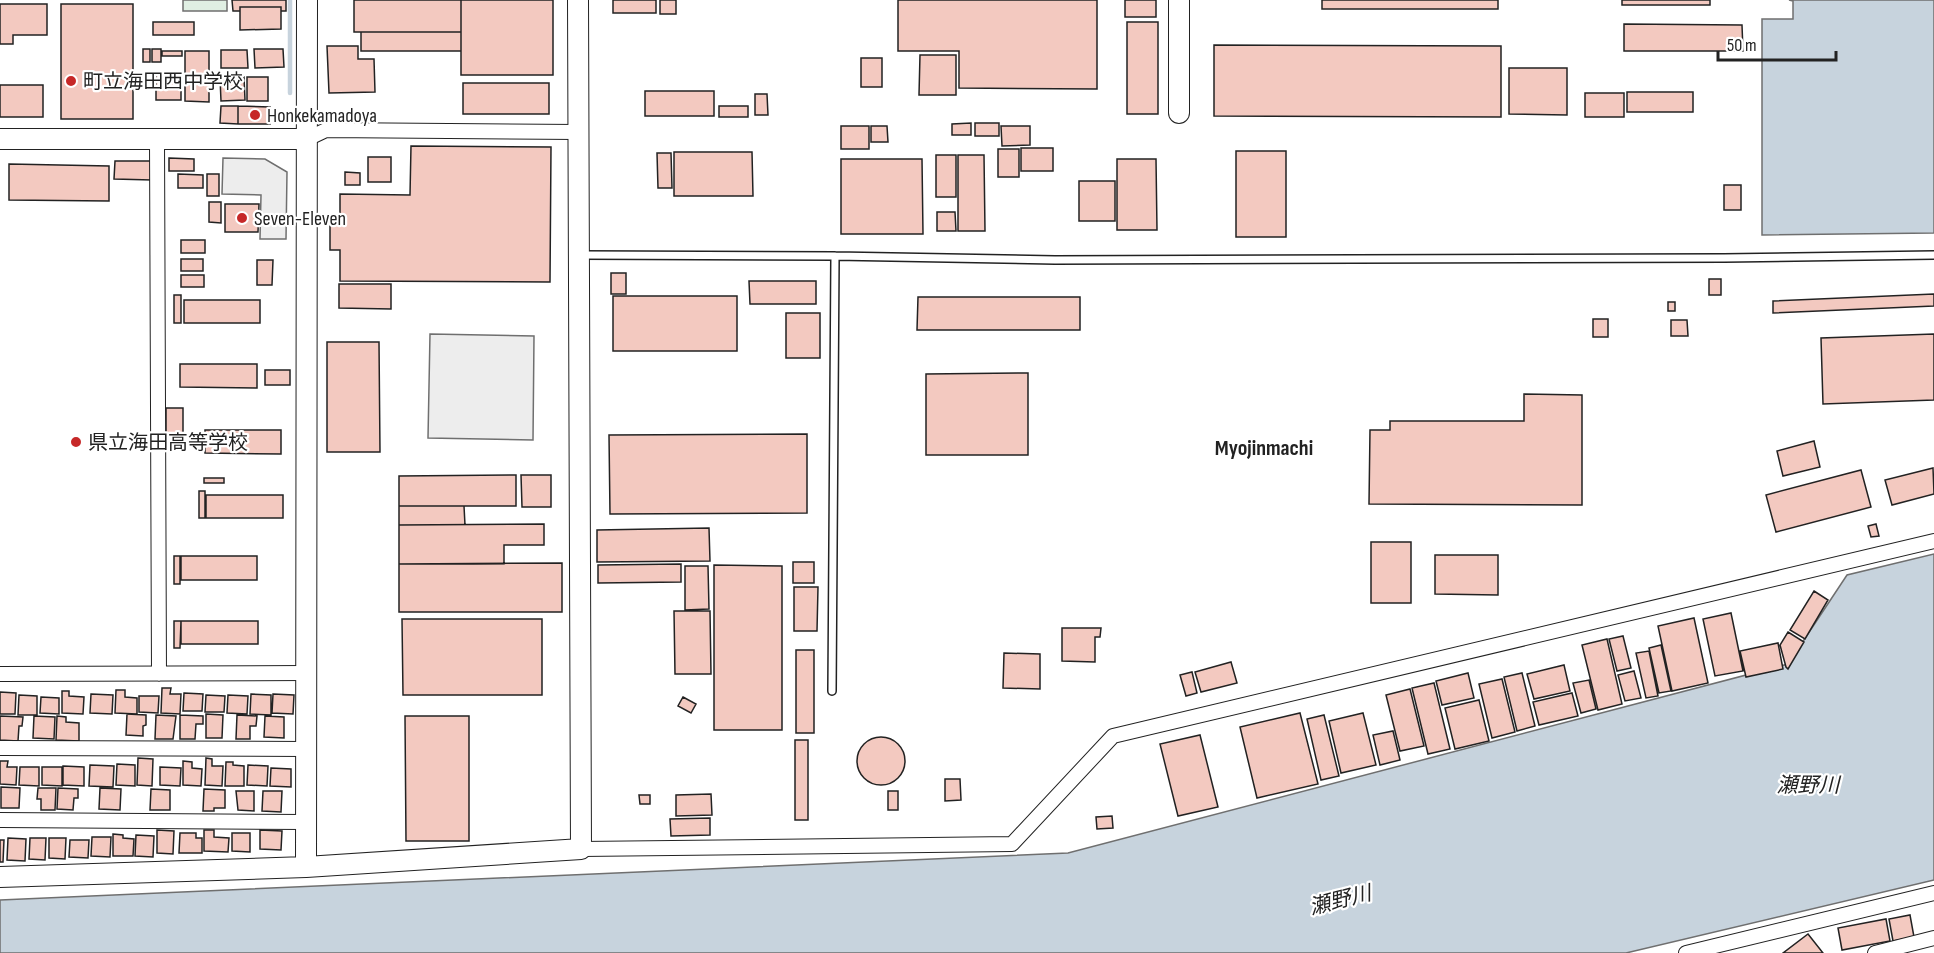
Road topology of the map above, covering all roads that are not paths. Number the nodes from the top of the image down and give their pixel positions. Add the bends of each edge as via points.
1 (307, 0) edge
2 (578, 0) edge
3 (1179, 0) edge
4 (1179, 113) dead end
5 (578, 132) junction
6 (0, 139) edge
7 (308, 139) junction
8 (157, 140) junction
9 (579, 255) junction
10 (1934, 255) edge
11 (836, 256) junction
12 (1934, 541) edge
13 (306, 673) junction
14 (0, 674) edge
15 (159, 674) junction
16 (832, 691) dead end
17 (0, 748) edge
18 (306, 749) junction
19 (0, 820) edge
20 (306, 822) junction
21 (581, 849) junction
22 (306, 867) junction
23 (0, 878) edge
24 (1934, 893) edge
25 (1934, 938) edge
26 (1686, 953) edge
27 (1875, 953) edge

1 - 7 street
2 - 5 street
3 - 4 street
5 - 7 street via 326,130
5 - 9 street
6 - 8 street
7 - 8 street
7 - 13 street
8 - 15 street
9 - 11 lane
9 - 21 street
10 - 11 lane via 1114,260
11 - 16 lane
12 - 21 street via 1113,736 1012,843
13 - 15 street
13 - 18 street
14 - 15 street
17 - 18 street
18 - 20 street
19 - 20 street
20 - 22 street
21 - 22 street
22 - 23 street
24 - 26 street
25 - 27 street

